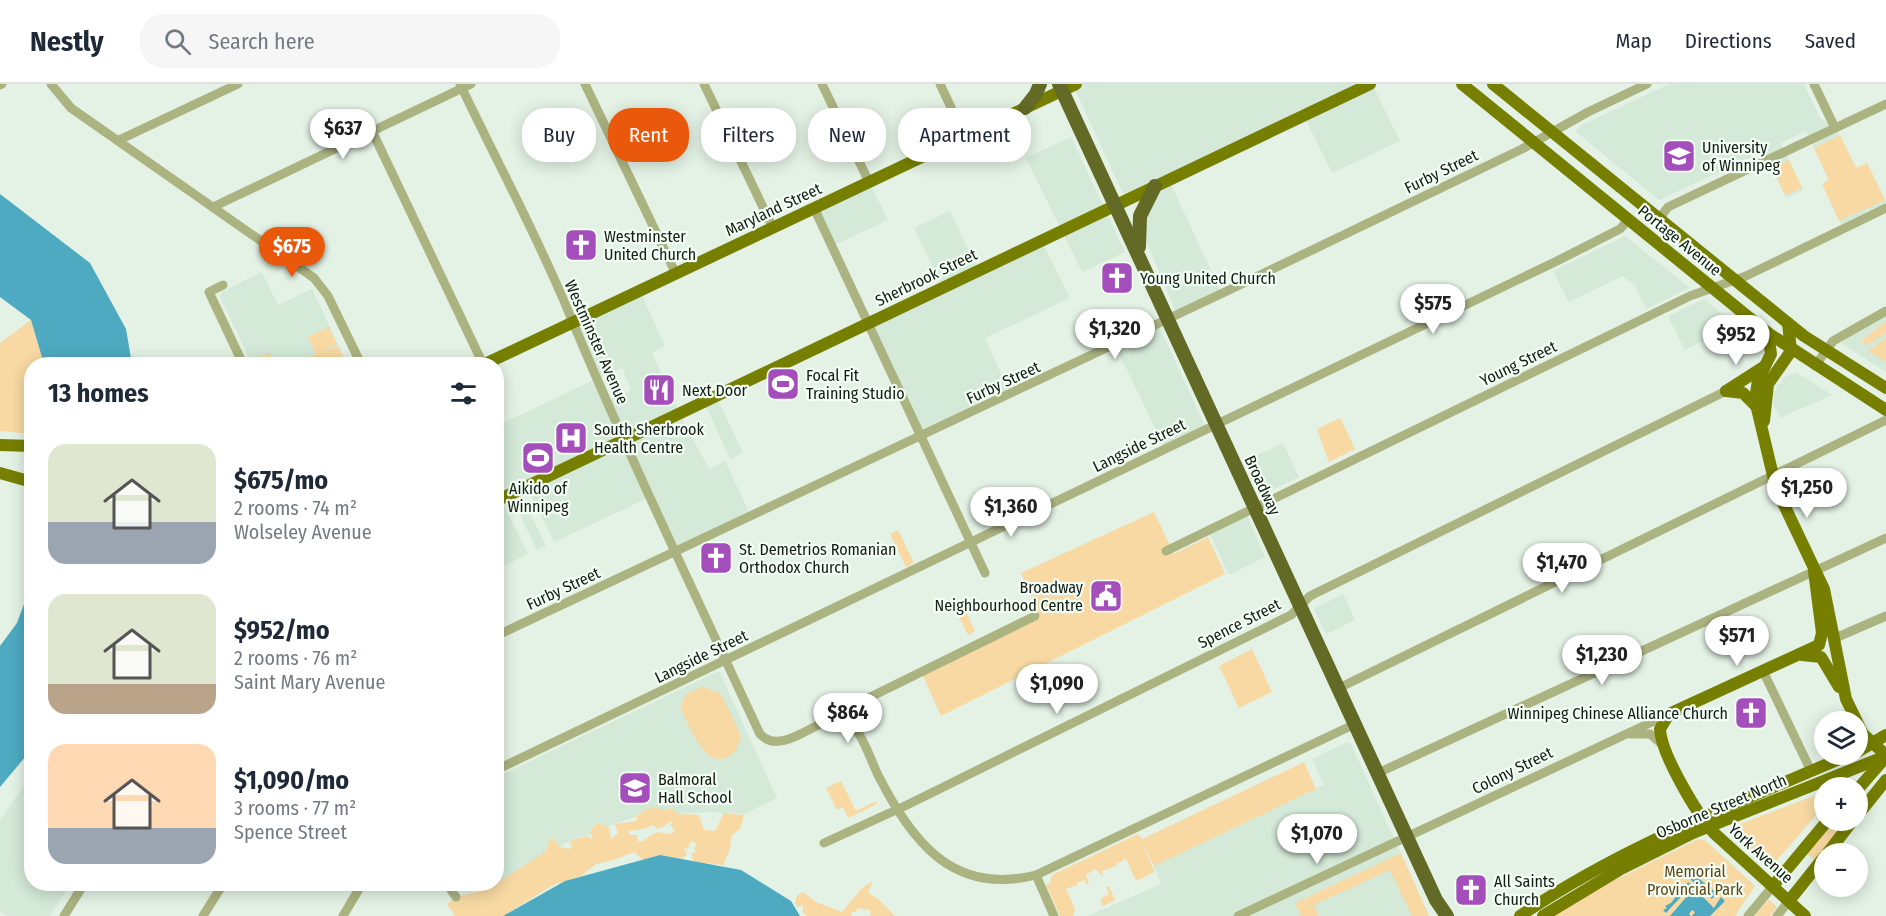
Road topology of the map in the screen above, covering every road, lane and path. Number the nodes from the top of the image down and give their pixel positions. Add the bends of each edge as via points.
1 (51, 84) edge
2 (238, 84) edge
3 (471, 84) edge
4 (585, 84) edge
5 (704, 84) edge
6 (822, 84) edge
7 (940, 84) edge
8 (1040, 84) edge
9 (1076, 84) edge
10 (1370, 84) edge
11 (1462, 84) edge
12 (1493, 84) edge
13 (1647, 84) edge
14 (1814, 84) edge
15 (461, 86) edge
16 (1061, 87) edge
17 (1886, 104) edge
18 (951, 108) edge
19 (1025, 108) joint
20 (1836, 128) junction
21 (372, 131) junction
22 (1552, 132) junction
23 (118, 141) junction
24 (1534, 142) junction
25 (912, 162) edge
26 (870, 182) junction
27 (1155, 186) junction
28 (1116, 204) junction
29 (213, 207) junction
30 (814, 208) junction
31 (1886, 208) edge
32 (1629, 219) junction
33 (1659, 219) junction
34 (774, 228) junction
35 (1141, 258) junction
36 (676, 274) junction
37 (1735, 280) junction
38 (223, 285) dead end
39 (1712, 287) junction
40 (1886, 311) edge
41 (1168, 319) junction
42 (573, 323) junction
43 (868, 323) junction
44 (1788, 323) junction
45 (1768, 333) junction
46 (1826, 350) junction
47 (1791, 351) junction
48 (240, 357) edge
49 (358, 357) edge
50 (481, 357) edge
51 (499, 357) edge
52 (1766, 366) junction
53 (1815, 366) junction
54 (1886, 388) edge
55 (1726, 391) junction
56 (1756, 406) junction
57 (1886, 410) edge
58 (1886, 420) edge
59 (1216, 424) junction
60 (1764, 429) junction
61 (922, 436) junction
62 (624, 440) junction
63 (0, 444) edge
64 (24, 446) edge
65 (0, 473) edge
66 (1773, 476) junction
67 (24, 480) edge
68 (504, 497) edge
69 (1256, 508) junction
70 (1886, 538) edge
71 (971, 543) junction
72 (1166, 551) dead end
73 (676, 552) junction
74 (1814, 571) junction
75 (985, 573) dead end
76 (1301, 605) junction
77 (1035, 616) dead end
78 (1886, 616) edge
79 (504, 632) edge
80 (1833, 639) junction
81 (1801, 655) junction
82 (726, 661) junction
83 (1763, 671) junction
84 (1339, 687) junction
85 (1846, 699) junction
86 (1669, 714) junction
87 (844, 720) junction
88 (1355, 723) junction
89 (1625, 735) junction
90 (1886, 735) edge
91 (1874, 744) junction
92 (1868, 747) edge
93 (1666, 748) junction
94 (1886, 756) edge
95 (1825, 765) edge
96 (504, 766) edge
97 (1811, 771) junction
98 (1378, 774) junction
99 (1868, 777) edge
100 (1886, 780) edge
101 (1868, 802) edge
102 (897, 809) junction
103 (1705, 822) junction
104 (1819, 831) edge
105 (1845, 831) edge
106 (1408, 837) junction
107 (824, 843) dead end
108 (1835, 843) edge
109 (1814, 870) edge
110 (1036, 875) junction
111 (1773, 886) junction
112 (80, 891) edge
113 (219, 891) edge
114 (358, 891) edge
115 (452, 891) edge
116 (456, 897) dead end
117 (1436, 900) junction
118 (1789, 901) junction
119 (64, 916) edge
120 (203, 916) edge
121 (343, 916) edge
122 (1054, 916) edge
123 (1238, 916) edge
124 (1439, 916) edge
125 (1447, 916) edge
126 (1520, 916) edge
127 (1543, 916) edge
128 (1748, 916) edge
129 (1777, 916) edge
130 (1805, 916) edge

1 - 23 street via 66,104
2 - 23 street
3 - 15 street
4 - 36 street
5 - 34 street
6 - 26 street
7 - 18 street
8 - 19 highway
9 - 16 main road, Maryland Street
10 - 27 main road, Sherbrook Street
11 - 24 main road, Portage Avenue
12 - 22 main road, Portage Avenue
13 - 22 street, Furby Street
14 - 20 street
15 - 21 street
15 - 42 street, Westminster Avenue
16 - 19 main road, Maryland Street
16 - 28 highway, Broadway
17 - 20 street
20 - 33 street via 1668,207
21 - 29 street
21 - 50 street
22 - 24 street, Furby Street
22 - 33 main road, Portage Avenue
23 - 29 street
24 - 32 main road, Portage Avenue
24 - 41 street, Furby Street
25 - 26 main road, Maryland Street
26 - 30 main road, Maryland Street
27 - 28 main road, Sherbrook Street
27 - 35 highway via 1140,216
28 - 35 highway, Broadway
28 - 43 main road, Sherbrook Street
29 - 49 street via 317,281
30 - 34 main road, Maryland Street
30 - 43 street
31 - 37 street, Young Street
32 - 39 main road, Portage Avenue
32 - 59 street, Langside Street via 1620,229 1548,266
33 - 37 main road, Portage Avenue
34 - 36 main road, Maryland Street
35 - 41 highway, Broadway
36 - 42 main road, Maryland Street
37 - 39 street, Young Street
37 - 44 main road, Portage Avenue
38 - 48 street via 209,292
39 - 45 main road, Portage Avenue
39 - 69 street, Young Street
40 - 46 street via 1849,330
41 - 59 highway, Broadway
41 - 61 street, Furby Street
42 - 51 main road, Maryland Street
42 - 62 street, Westminster Avenue
43 - 61 street
43 - 62 main road, Sherbrook Street
44 - 46 main road, Portage Avenue
44 - 47 main road
45 - 47 main road, Portage Avenue
45 - 52 main road via 1771,354
46 - 53 street
46 - 54 main road, Portage Avenue
47 - 53 main road, Portage Avenue
47 - 60 main road via 1768,384
52 - 55 main road
52 - 56 main road via 1756,389
53 - 57 main road, Portage Avenue
55 - 56 main road via 1743,393
55 - 76 street, Spence Street via 1310,596
56 - 60 main road
58 - 66 street
59 - 69 highway, Broadway
59 - 71 street, Langside Street
60 - 66 main road
61 - 71 street
61 - 73 street, Furby Street
62 - 68 main road, Sherbrook Street
62 - 73 street, Westminster Avenue
63 - 64 main road
65 - 67 main road
66 - 74 main road
66 - 84 street
69 - 72 street, Young Street
69 - 76 highway, Broadway
70 - 74 street
71 - 75 street
71 - 82 street, Langside Street
73 - 79 street, Furby Street
73 - 82 street, Westminster Avenue
74 - 80 main road via 1824,589
74 - 81 main road, Colony Street via 1822,633 1819,645
74 - 98 street
76 - 84 highway, Broadway
76 - 102 street, Spence Street via 1291,615
77 - 87 street via 852,706
78 - 80 street
80 - 85 main road
81 - 83 main road, Colony Street
81 - 85 main road via 1821,657
82 - 87 street, Westminster Avenue via 760,734 768,741 780,742 828,720
82 - 96 street, Langside Street
83 - 86 main road, Colony Street
83 - 97 street
84 - 88 highway, Broadway
85 - 91 main road via 1863,734
86 - 89 street, Colony Street
86 - 93 main road, York Avenue via 1660,729
87 - 102 street via 854,727
88 - 98 highway, Broadway
88 - 110 street
89 - 93 street via 1650,734
89 - 106 street, Colony Street
90 - 91 main road
91 - 92 main road
91 - 94 main road
93 - 103 main road, York Avenue
94 - 99 main road
94 - 103 main road, Osborne Street North
95 - 97 main road, Osborne Street North
97 - 103 main road, Osborne Street North
98 - 106 highway, Broadway
100 - 101 main road
102 - 107 street, Spence Street
102 - 110 street via 925,848 962,873 992,880
103 - 111 main road, York Avenue
103 - 126 main road, Osborne Street North via 1619,858
103 - 127 main road, Osborne Street North
104 - 111 main road
105 - 108 main road
106 - 117 highway, Broadway
106 - 123 street, Colony Street
109 - 118 main road
110 - 122 street
111 - 118 main road, York Avenue
111 - 128 street
112 - 119 street
113 - 120 street
114 - 121 street
115 - 116 street
117 - 124 highway, Broadway
117 - 125 highway, Broadway
118 - 129 street
118 - 130 main road, York Avenue

